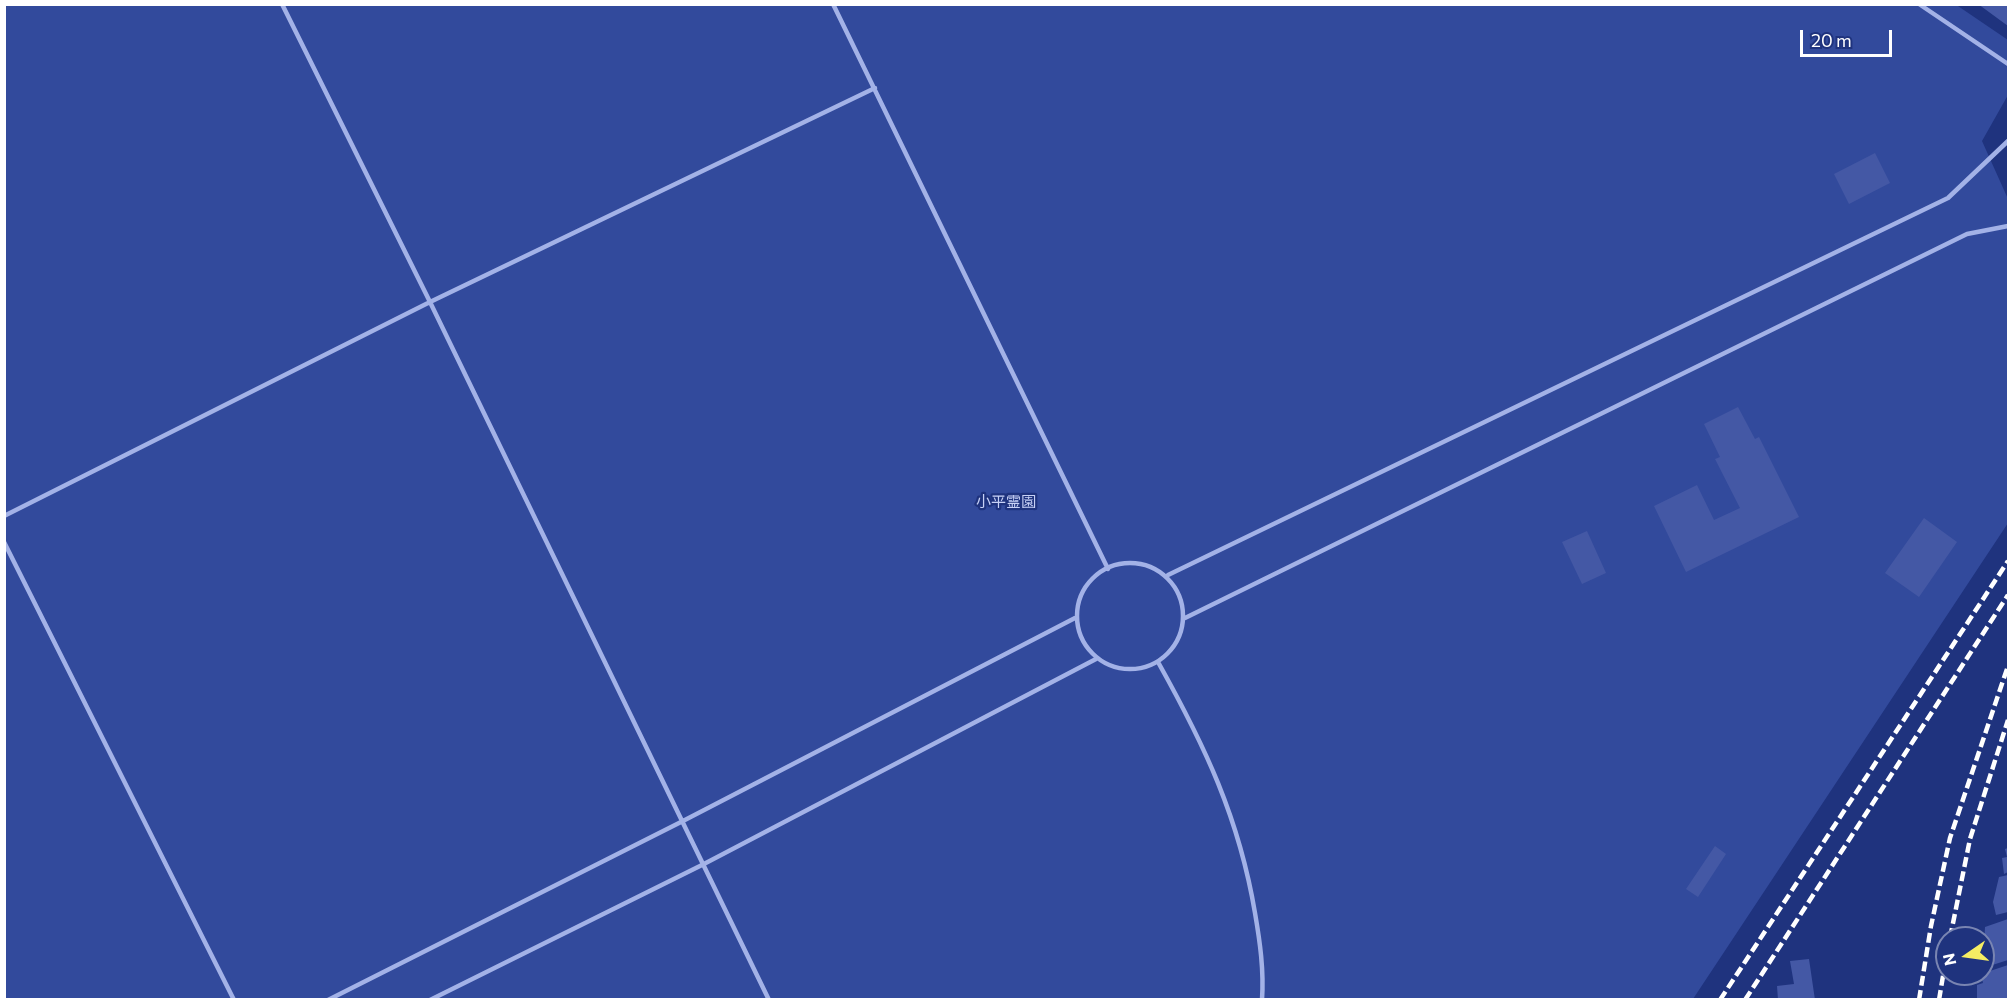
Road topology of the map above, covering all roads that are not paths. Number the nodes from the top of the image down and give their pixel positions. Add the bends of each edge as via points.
1 (282, 4) edge
2 (833, 4) edge
3 (1919, 4) edge
4 (2008, 64) edge
5 (875, 88) junction
6 (2008, 141) edge
7 (2008, 226) edge
8 (430, 302) junction
9 (4, 516) edge
10 (4, 542) edge
11 (1108, 569) junction
12 (1168, 575) junction
13 (1075, 618) junction
14 (1185, 618) junction
15 (1096, 659) junction
16 (1158, 662) junction
17 (681, 822) junction
18 (702, 865) junction
19 (234, 999) edge
20 (328, 999) edge
21 (430, 999) edge
22 (769, 999) edge
23 (1262, 999) edge

1 - 8 lane
2 - 5 lane
3 - 4 lane
5 - 8 lane
5 - 11 lane
6 - 12 lane via 1948,198
7 - 14 lane via 1967,234
8 - 9 lane
8 - 17 lane
10 - 19 lane
11 - 12 lane via 1123,563 1147,565
11 - 13 lane via 1093,577 1079,594
12 - 14 lane via 1180,593
13 - 15 lane
13 - 17 lane
14 - 16 lane via 1177,644
15 - 16 lane via 1118,668 1143,668
15 - 18 lane
16 - 23 lane via 1209,759 1245,857 1262,951
17 - 18 lane
17 - 20 lane
18 - 21 lane
18 - 22 lane

